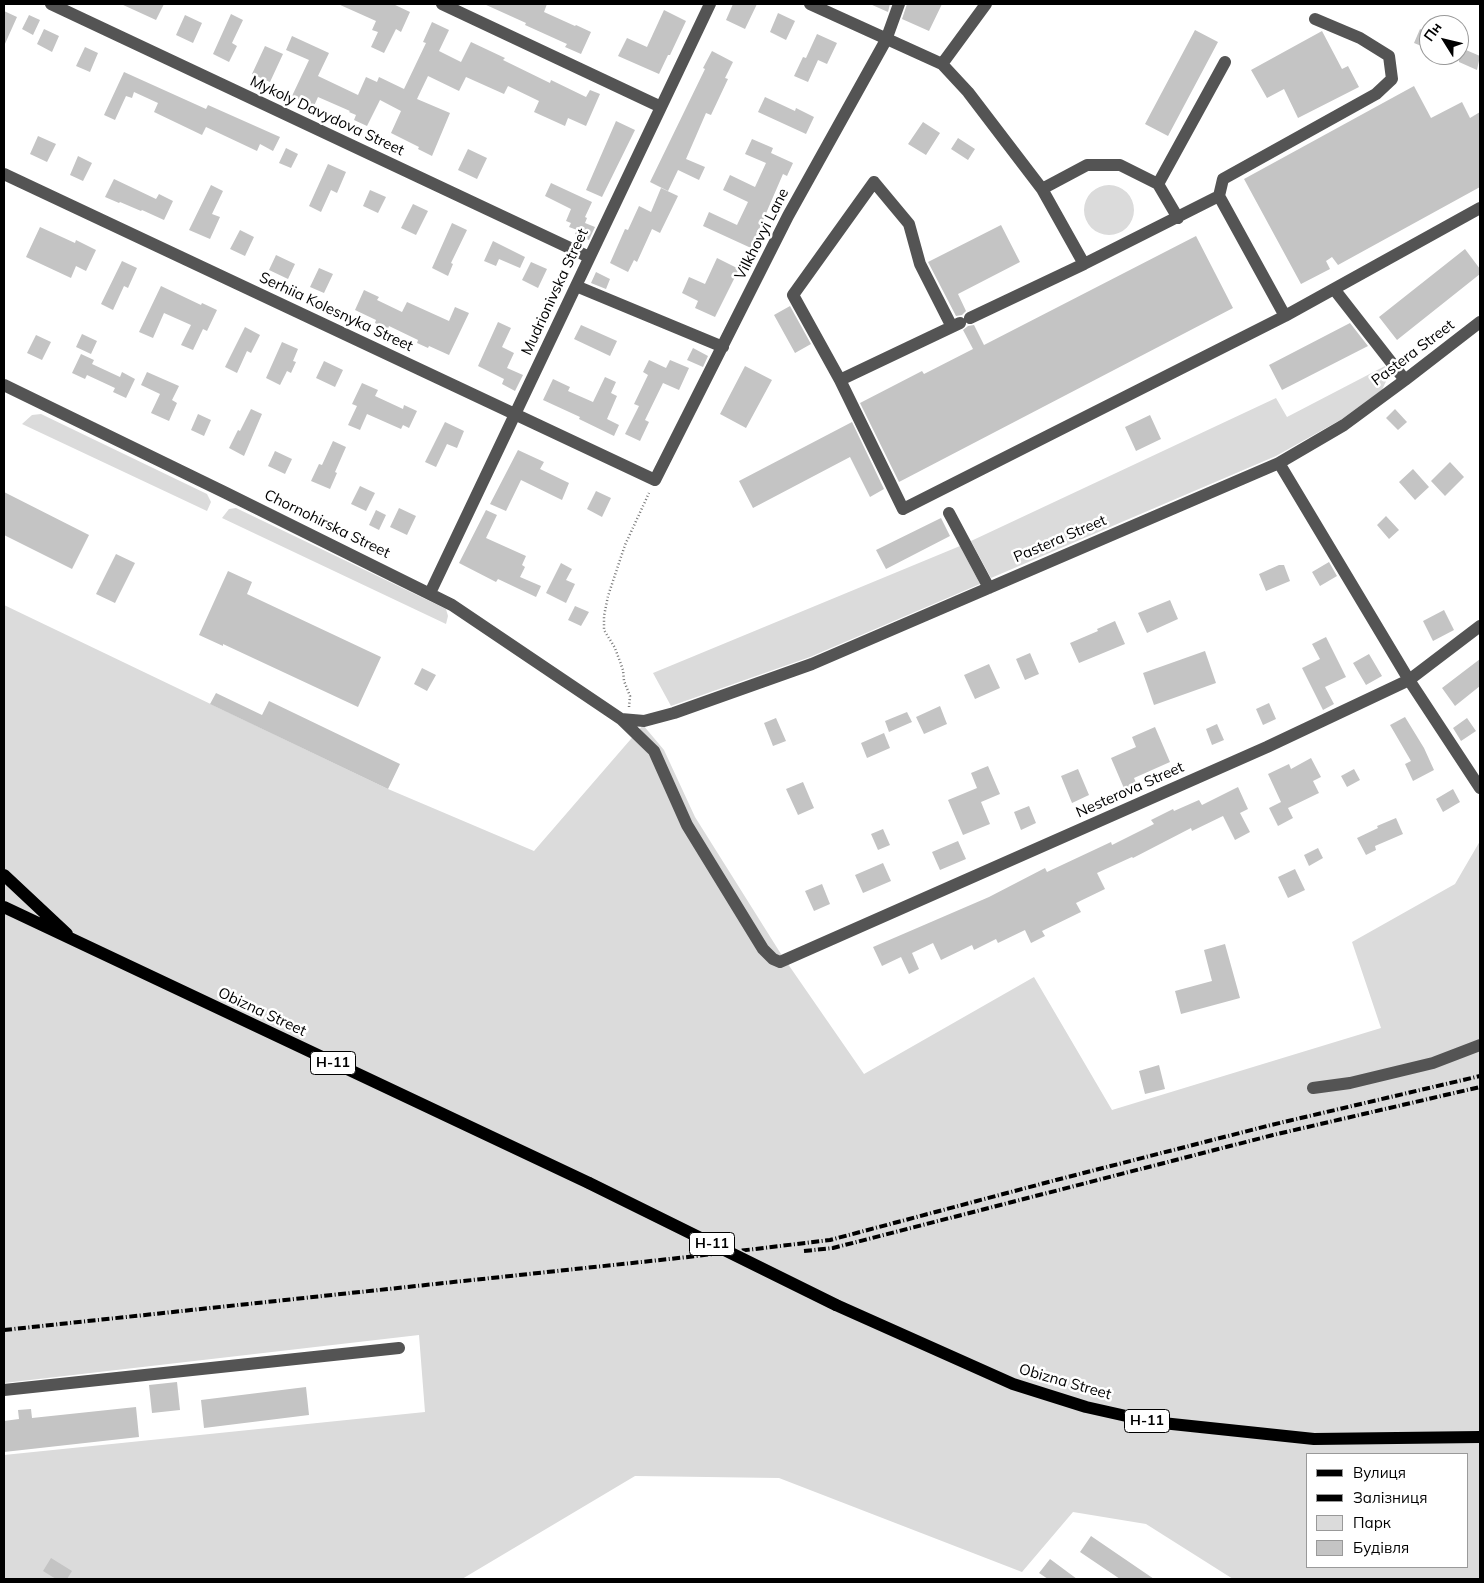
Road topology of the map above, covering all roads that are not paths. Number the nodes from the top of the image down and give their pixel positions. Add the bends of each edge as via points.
1 (51, 4) edge
2 (442, 4) edge
3 (710, 4) edge
4 (810, 4) edge
5 (899, 4) edge
6 (986, 4) edge
7 (1314, 19) dead end
8 (886, 40) junction
9 (1225, 62) dead end
10 (942, 64) junction
11 (661, 107) junction
12 (4, 174) edge
13 (1158, 184) junction
14 (1042, 189) junction
15 (1219, 196) junction
16 (1480, 208) edge
17 (1178, 218) junction
18 (589, 257) junction
19 (1084, 264) junction
20 (576, 286) junction
21 (1334, 289) junction
22 (1284, 316) junction
23 (1480, 322) edge
24 (961, 323) junction
25 (723, 347) junction
26 (840, 380) junction
27 (1405, 380) junction
28 (4, 385) edge
29 (515, 414) junction
30 (1279, 463) junction
31 (655, 480) joint
32 (949, 513) dead end
33 (989, 588) junction
34 (430, 594) junction
35 (1480, 626) edge
36 (1409, 680) junction
37 (621, 719) junction
38 (1480, 788) edge
39 (4, 876) edge
40 (4, 907) edge
41 (78, 944) junction
42 (780, 962) joint
43 (1480, 1045) edge
44 (1313, 1088) dead end
45 (399, 1348) dead end
46 (4, 1390) edge
47 (1480, 1437) edge

1 - 18 street, Mykoly Davydova Street
2 - 11 street
3 - 11 street, Mudrionivska Street
4 - 8 street
5 - 8 street, Vilkhovyi Lane
6 - 10 street
7 - 15 street via 1360,38 1389,56 1392,79 1376,94 1222,179
8 - 10 street
8 - 25 street, Vilkhovyi Lane via 788,216
9 - 13 street
10 - 14 street via 968,92
11 - 18 street, Mudrionivska Street
12 - 29 street, Serhiia Kolesnyka Street
13 - 14 street via 1120,165 1087,165
13 - 17 street
14 - 19 street
15 - 17 street
15 - 22 street
16 - 21 street
17 - 19 street
18 - 20 street, Mudrionivska Street
19 - 24 street
20 - 25 street
20 - 29 street, Mudrionivska Street
21 - 22 street
21 - 27 street
22 - 26 street via 903,509
23 - 27 street, Pastera Street
24 - 26 street
24 - 26 street via 920,264 909,224 874,182 793,294
25 - 31 street, Vilkhovyi Lane
27 - 30 street, Pastera Street via 1344,425
28 - 34 street, Chornohirska Street
29 - 31 street, Serhiia Kolesnyka Street
29 - 34 street, Mudrionivska Street
30 - 33 street, Pastera Street
30 - 36 street
32 - 33 street
33 - 37 street, Pastera Street via 812,664 659,717 644,721
34 - 37 street, Chornohirska Street via 476,620
35 - 36 street, Nesterova Street
36 - 38 street
36 - 42 street, Nesterova Street via 1267,747
37 - 42 street, Chornohirska Street via 654,751 687,825 763,949
39 - 41 main road, Н-11
40 - 41 main road, Obizna Street / Н-11
41 - 47 main road, Obizna Street / Н-11, bridge via 589,1183 836,1305 1013,1384 1086,1407 1153,1422 1314,1440
43 - 44 street via 1433,1064
45 - 46 street

